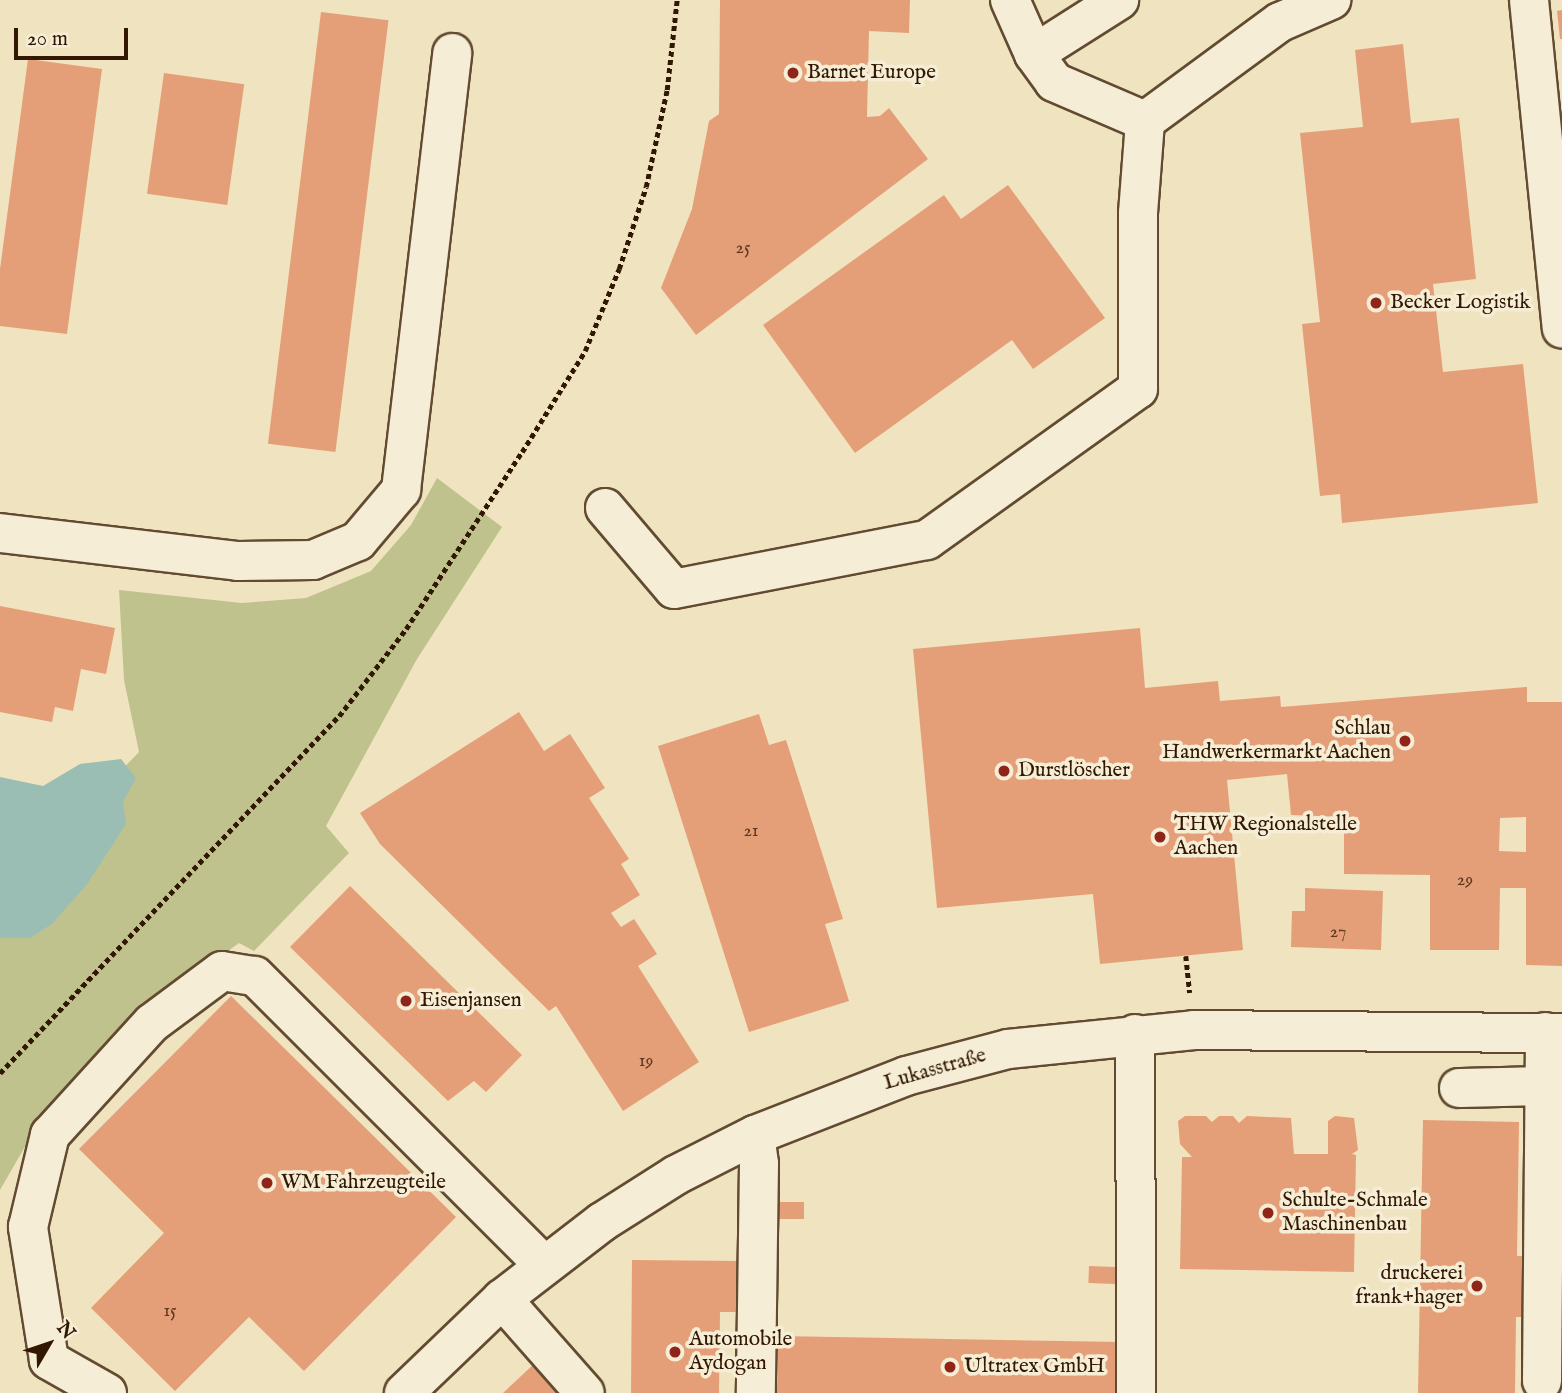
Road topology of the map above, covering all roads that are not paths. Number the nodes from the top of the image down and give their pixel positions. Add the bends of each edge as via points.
1 (1010, 0) edge
2 (1119, 0) edge
3 (1331, 0) edge
4 (1529, 0) edge
5 (452, 53) dead end
6 (1034, 54) junction
7 (1145, 121) junction
8 (1562, 328) edge
9 (605, 508) dead end
10 (0, 533) edge
11 (1553, 1032) edge
12 (1135, 1034) junction
13 (1545, 1086) junction
14 (1459, 1088) dead end
15 (755, 1135) junction
16 (544, 1265) junction
17 (502, 1299) junction
18 (1542, 1381) dead end
19 (107, 1393) edge
20 (404, 1393) edge
21 (585, 1393) edge
22 (756, 1393) edge
23 (1136, 1393) edge

1 - 6 street
2 - 6 street
3 - 7 street via 1280,22
4 - 8 street
5 - 10 street via 401,490 358,541 313,560 238,561
6 - 7 street via 1054,82
7 - 9 street via 1138,213 1138,389 927,540 674,589
11 - 12 street, Lukasstraße via 1255,1029
11 - 13 street
12 - 15 street, Lukasstraße via 1008,1049 906,1076
12 - 23 street
13 - 14 street
13 - 18 street
15 - 16 street, Lukasstraße via 676,1175
15 - 22 street via 759,1164
16 - 17 street, Lukasstraße
16 - 19 street via 255,976 222,971 152,1023 50,1135 28,1227 49,1360
17 - 20 street, Lukasstraße
17 - 21 street

